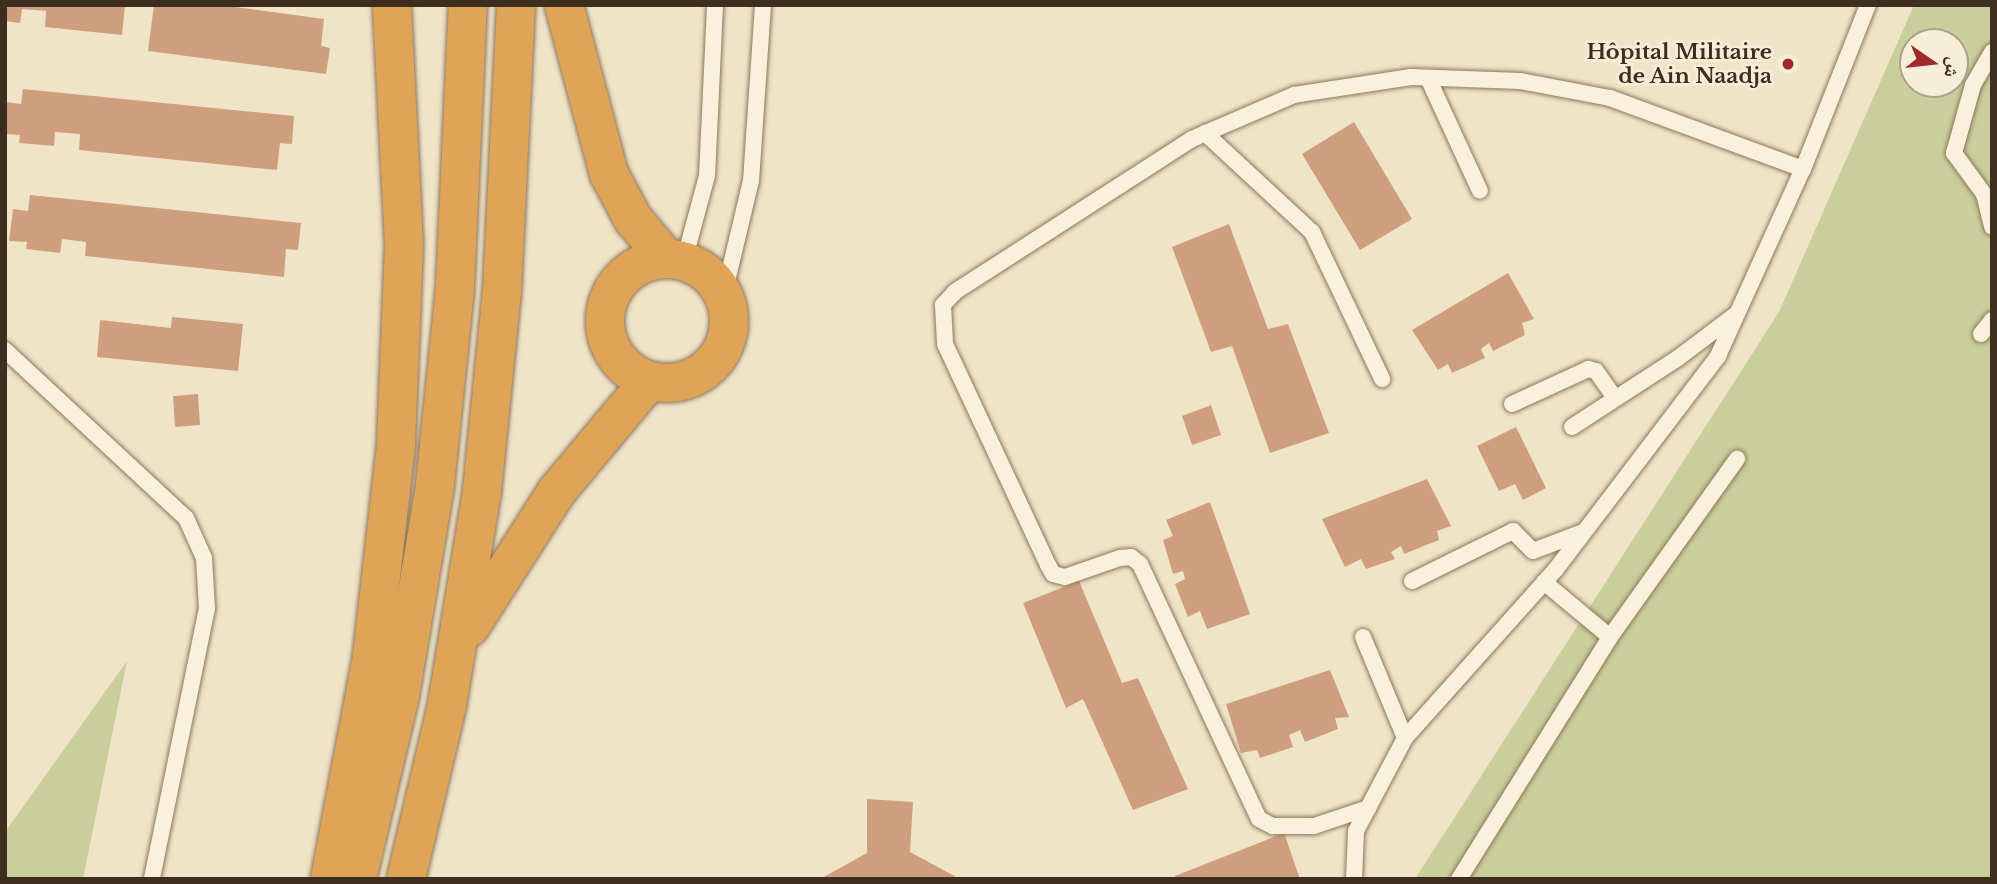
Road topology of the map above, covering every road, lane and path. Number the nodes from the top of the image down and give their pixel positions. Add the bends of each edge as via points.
1 (392, 5) edge
2 (468, 5) edge
3 (516, 5) edge
4 (564, 5) edge
5 (715, 5) edge
6 (763, 5) edge
7 (1868, 5) edge
8 (1992, 52) edge
9 (1428, 78) junction
10 (1205, 133) junction
11 (1803, 169) junction
12 (1480, 191) dead end
13 (1992, 227) edge
14 (675, 259) junction
15 (724, 294) junction
16 (1737, 313) junction
17 (1992, 320) edge
18 (1981, 334) dead end
19 (5, 350) edge
20 (1382, 379) dead end
21 (649, 381) junction
22 (1615, 398) junction
23 (1512, 404) dead end
24 (1572, 427) dead end
25 (1738, 459) dead end
26 (1585, 531) junction
27 (1412, 581) dead end
28 (1544, 582) junction
29 (1363, 637) dead end
30 (1610, 637) junction
31 (456, 653) junction
32 (1405, 738) junction
33 (1368, 808) junction
34 (152, 879) edge
35 (330, 879) edge
36 (357, 879) edge
37 (406, 879) edge
38 (1354, 879) edge
39 (1459, 879) edge

1 - 35 highway via 404,244 396,444 372,656
2 - 36 highway via 456,287 435,485 400,695
3 - 31 highway via 494,391
4 - 14 highway via 609,174 633,219
5 - 14 lane via 707,176
6 - 15 lane via 751,181
7 - 11 lane
8 - 13 lane via 1973,85 1954,153 1984,194
9 - 10 lane via 1294,95
9 - 11 lane via 1520,81 1610,98
9 - 12 lane
10 - 20 lane via 1312,232
10 - 33 lane via 955,292 943,305 945,344 1053,574 1065,577 1131,557 1140,564 1259,819 1273,826 1314,826
11 - 16 lane
14 - 15 highway via 700,268
14 - 21 highway via 640,265 619,281 605,313 615,355 634,374
15 - 21 highway via 729,329 715,361 686,381
16 - 22 lane
16 - 26 lane via 1717,356
17 - 18 lane
19 - 34 lane via 186,518 204,558 207,608
21 - 31 highway via 527,532
22 - 23 lane via 1596,371 1588,369
22 - 24 lane
25 - 30 lane
26 - 27 lane via 1534,551 1513,531
26 - 28 lane
28 - 30 lane
28 - 32 lane
29 - 32 lane
30 - 39 lane
31 - 37 highway
32 - 33 lane
33 - 38 lane via 1356,831

